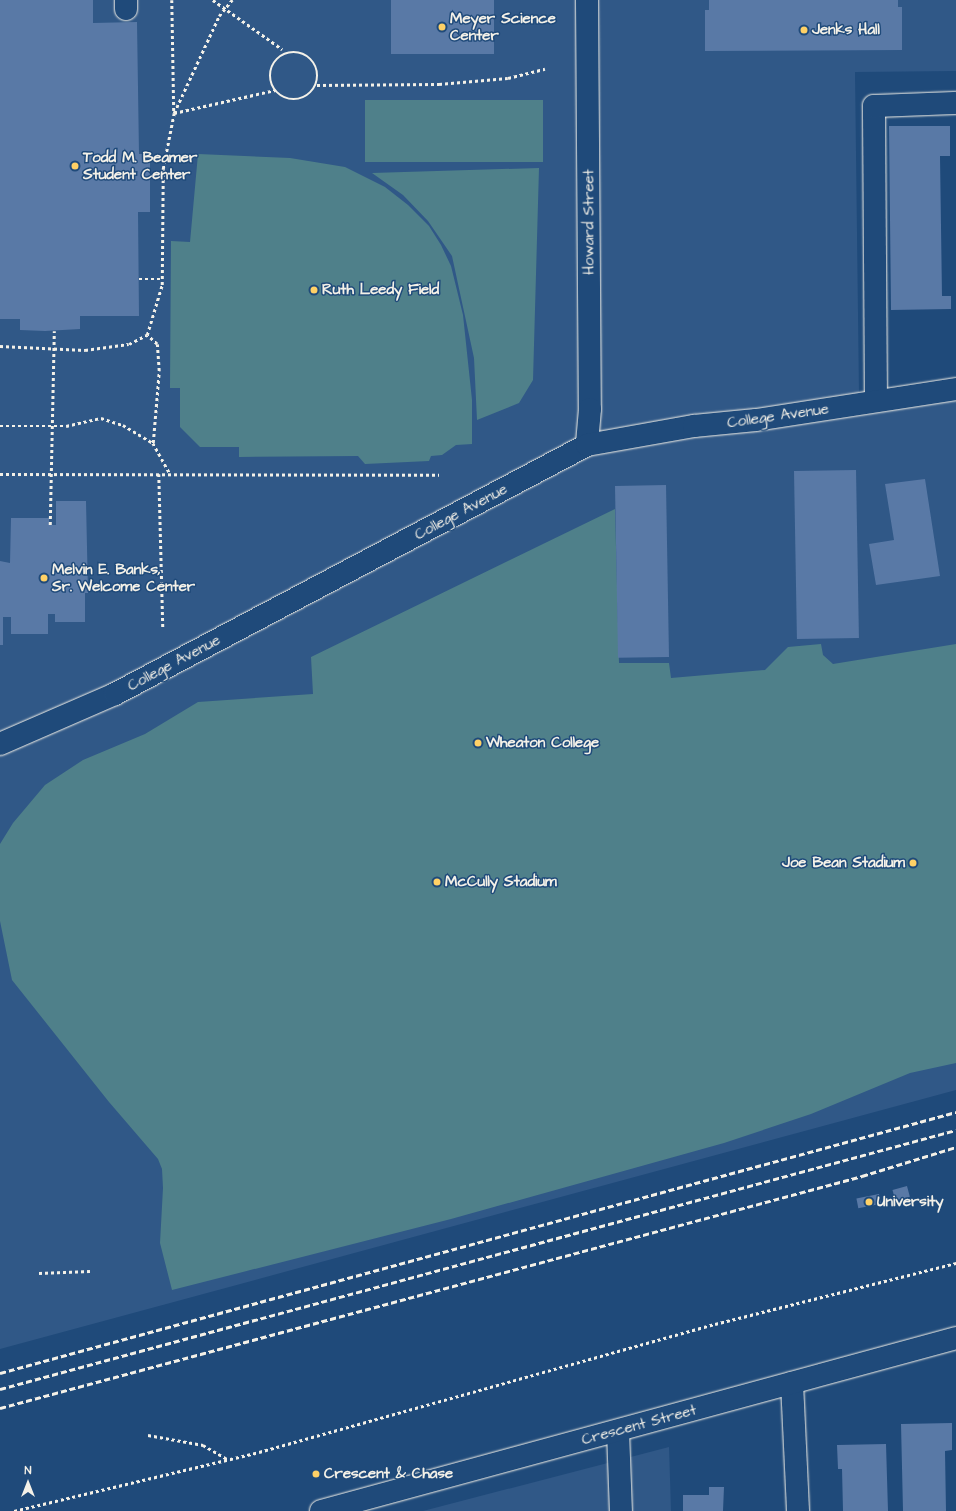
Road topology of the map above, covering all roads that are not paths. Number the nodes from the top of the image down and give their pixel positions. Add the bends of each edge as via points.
1 (587, 0) edge
2 (956, 103) edge
3 (956, 389) edge
4 (876, 401) junction
5 (587, 445) junction
6 (0, 744) edge
7 (956, 1338) edge
8 (792, 1383) junction
9 (618, 1431) junction
10 (321, 1511) edge
11 (621, 1511) edge
12 (798, 1511) edge

1 - 5 street, Howard Street via 590,401
2 - 4 street via 874,106
3 - 4 street, College Avenue
4 - 5 street, College Avenue via 756,420 694,426
5 - 6 street, College Avenue via 115,694
7 - 8 street, Crescent Street
8 - 9 street, Crescent Street
8 - 12 street
9 - 10 street, Crescent Street
9 - 11 street

